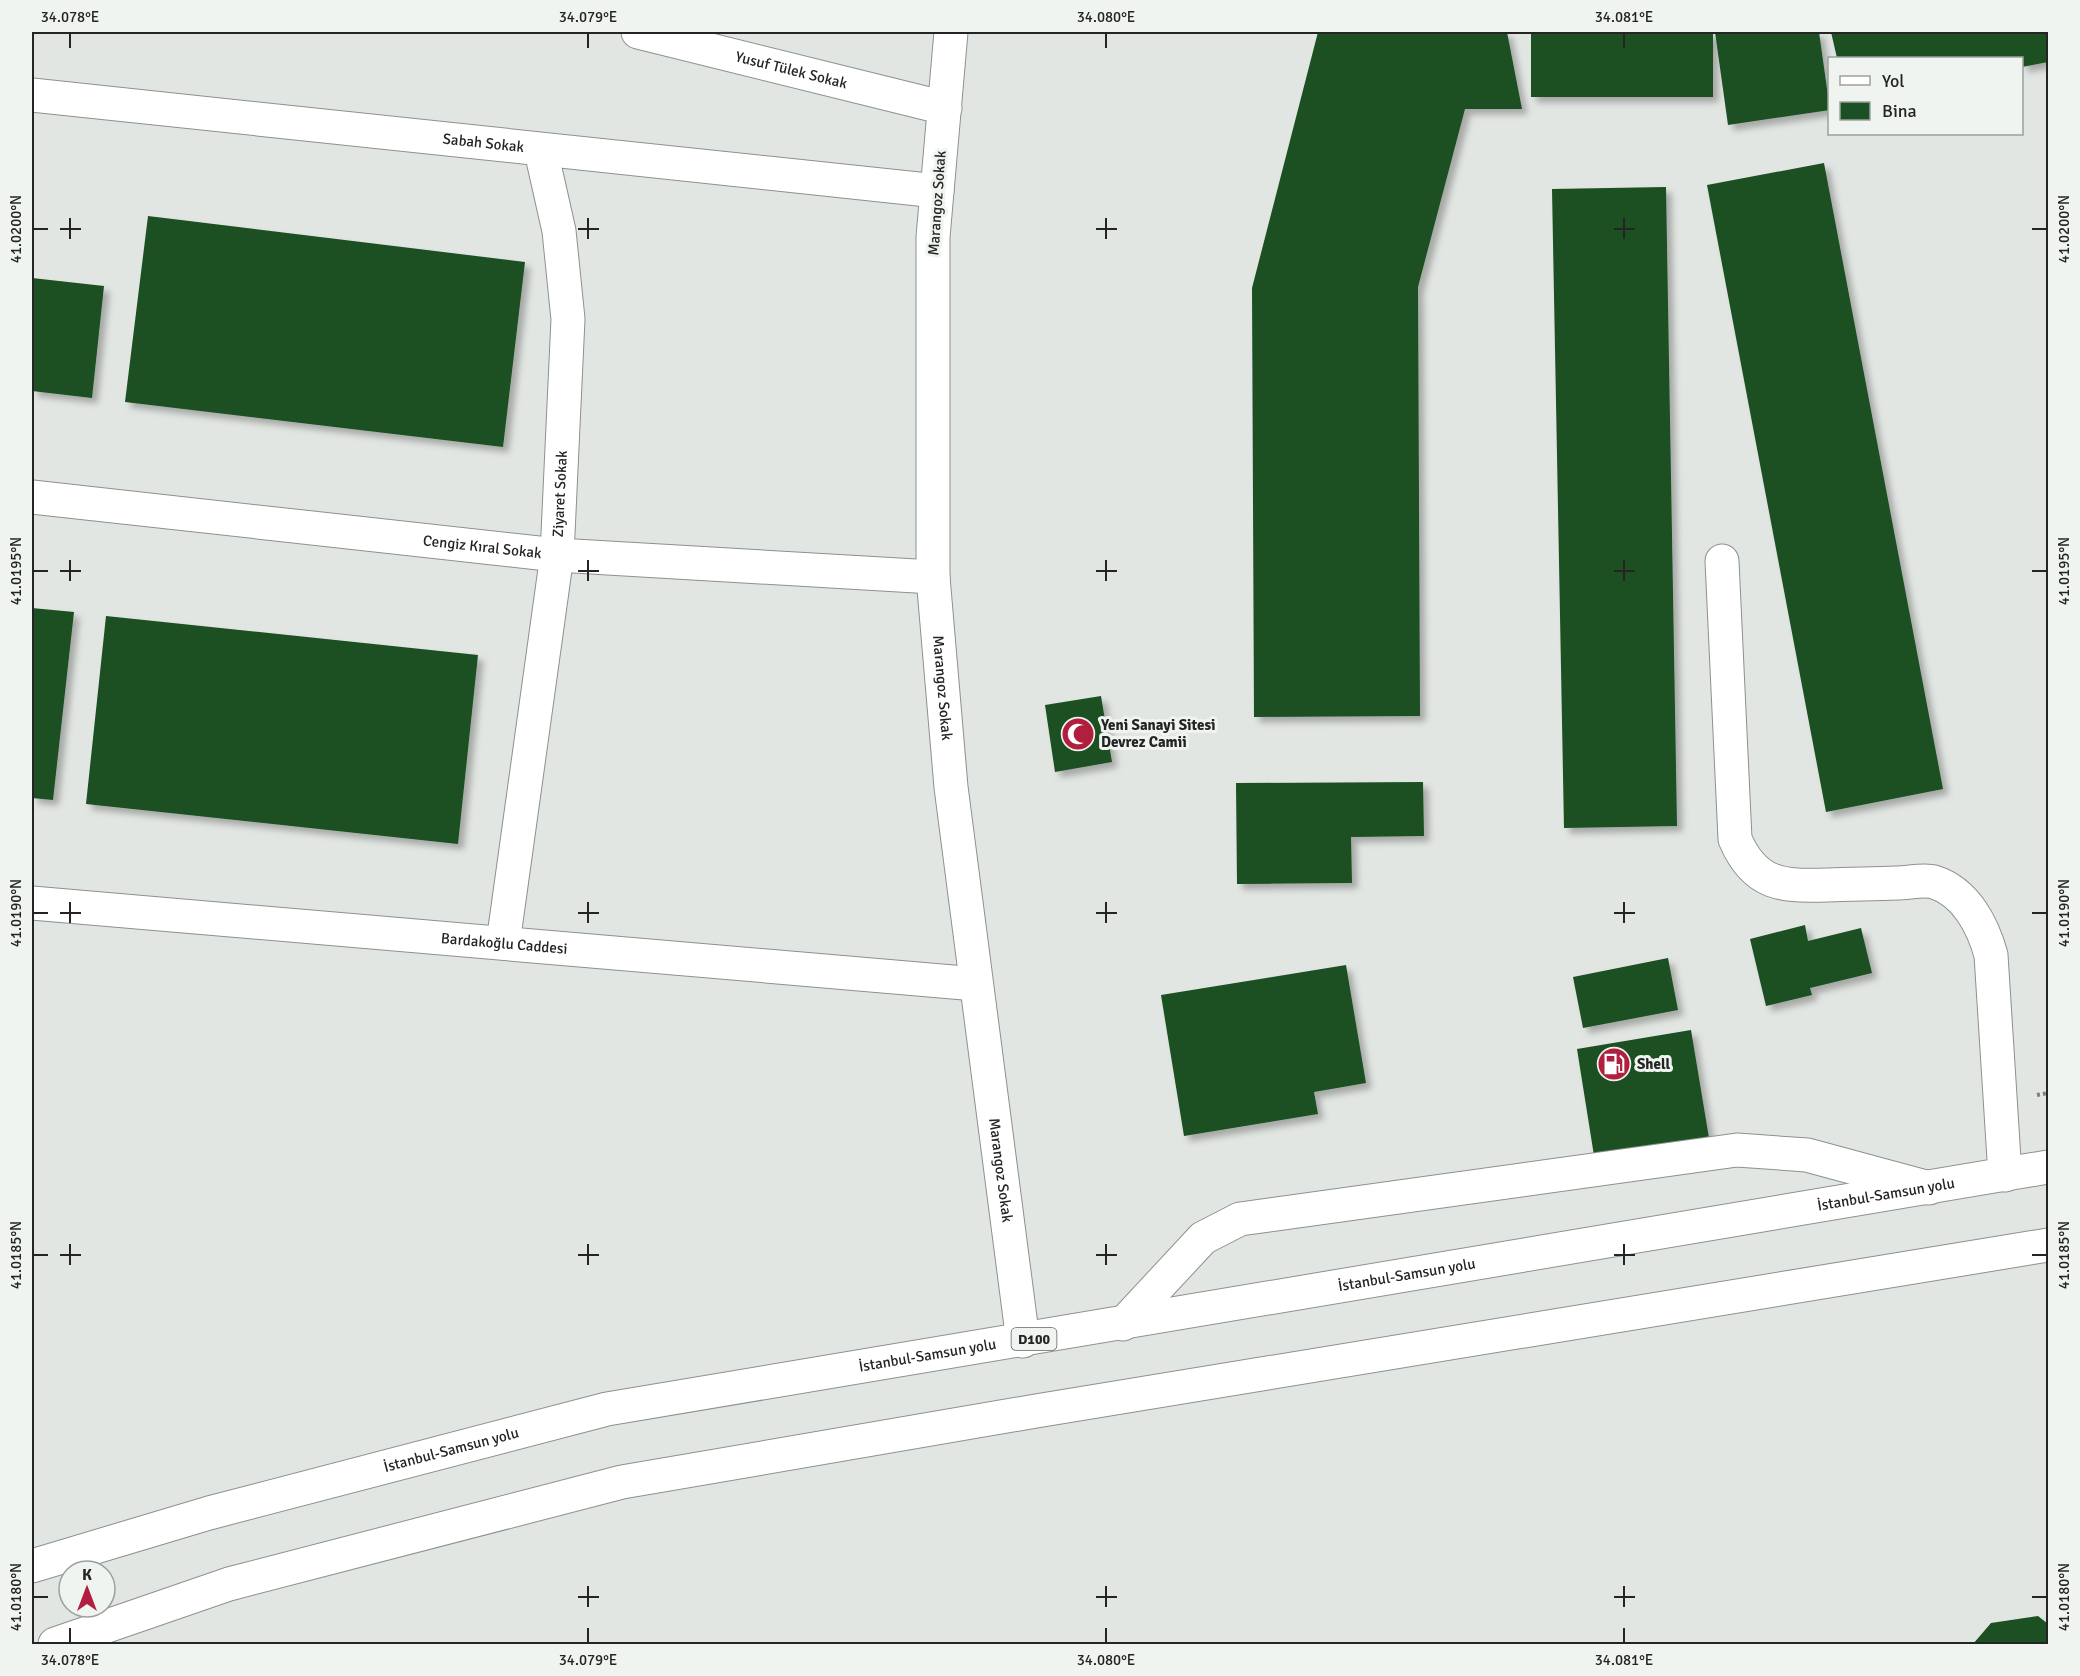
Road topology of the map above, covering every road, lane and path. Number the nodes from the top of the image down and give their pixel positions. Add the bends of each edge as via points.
1 (638, 32) edge
2 (951, 32) edge
3 (32, 95) edge
4 (945, 108) junction
5 (541, 151) junction
6 (937, 191) junction
7 (32, 497) edge
8 (556, 555) junction
9 (1722, 561) dead end
10 (933, 577) junction
11 (32, 903) edge
12 (503, 943) junction
13 (976, 984) junction
14 (2049, 1167) edge
15 (2005, 1175) junction
16 (1929, 1188) junction
17 (2049, 1245) edge
18 (1123, 1324) junction
19 (1023, 1341) junction
20 (32, 1566) edge
21 (55, 1644) edge

1 - 4 main road, Yusuf Tülek Sokak
2 - 4 main road, Marangoz Sokak
3 - 5 main road, Sabah Sokak
4 - 6 main road, Marangoz Sokak
5 - 6 main road, Sabah Sokak
5 - 8 main road, Ziyaret Sokak via 559,231 568,319
6 - 10 main road, Marangoz Sokak via 933,237
7 - 8 main road, Cengiz Kıral Sokak
8 - 10 main road, Cengiz Kıral Sokak
8 - 12 main road, Ziyaret Sokak
9 - 15 main road via 1735,839 1751,867 1790,886 1933,882 1962,900 1974,914 1991,955
10 - 13 main road, Marangoz Sokak via 951,787
11 - 12 main road, Bardakoğlu Caddesi
12 - 13 main road, Bardakoğlu Caddesi
13 - 19 main road, Marangoz Sokak
14 - 15 main road, İstanbul-Samsun yolu / D100
15 - 16 main road, İstanbul-Samsun yolu / D100
16 - 18 main road, İstanbul-Samsun yolu / D100
16 - 18 main road via 1807,1155 1737,1150 1240,1219 1203,1238
17 - 21 main road via 622,1482 229,1584
18 - 19 main road, İstanbul-Samsun yolu / D100
19 - 20 main road, İstanbul-Samsun yolu / D100 via 607,1409 209,1513

